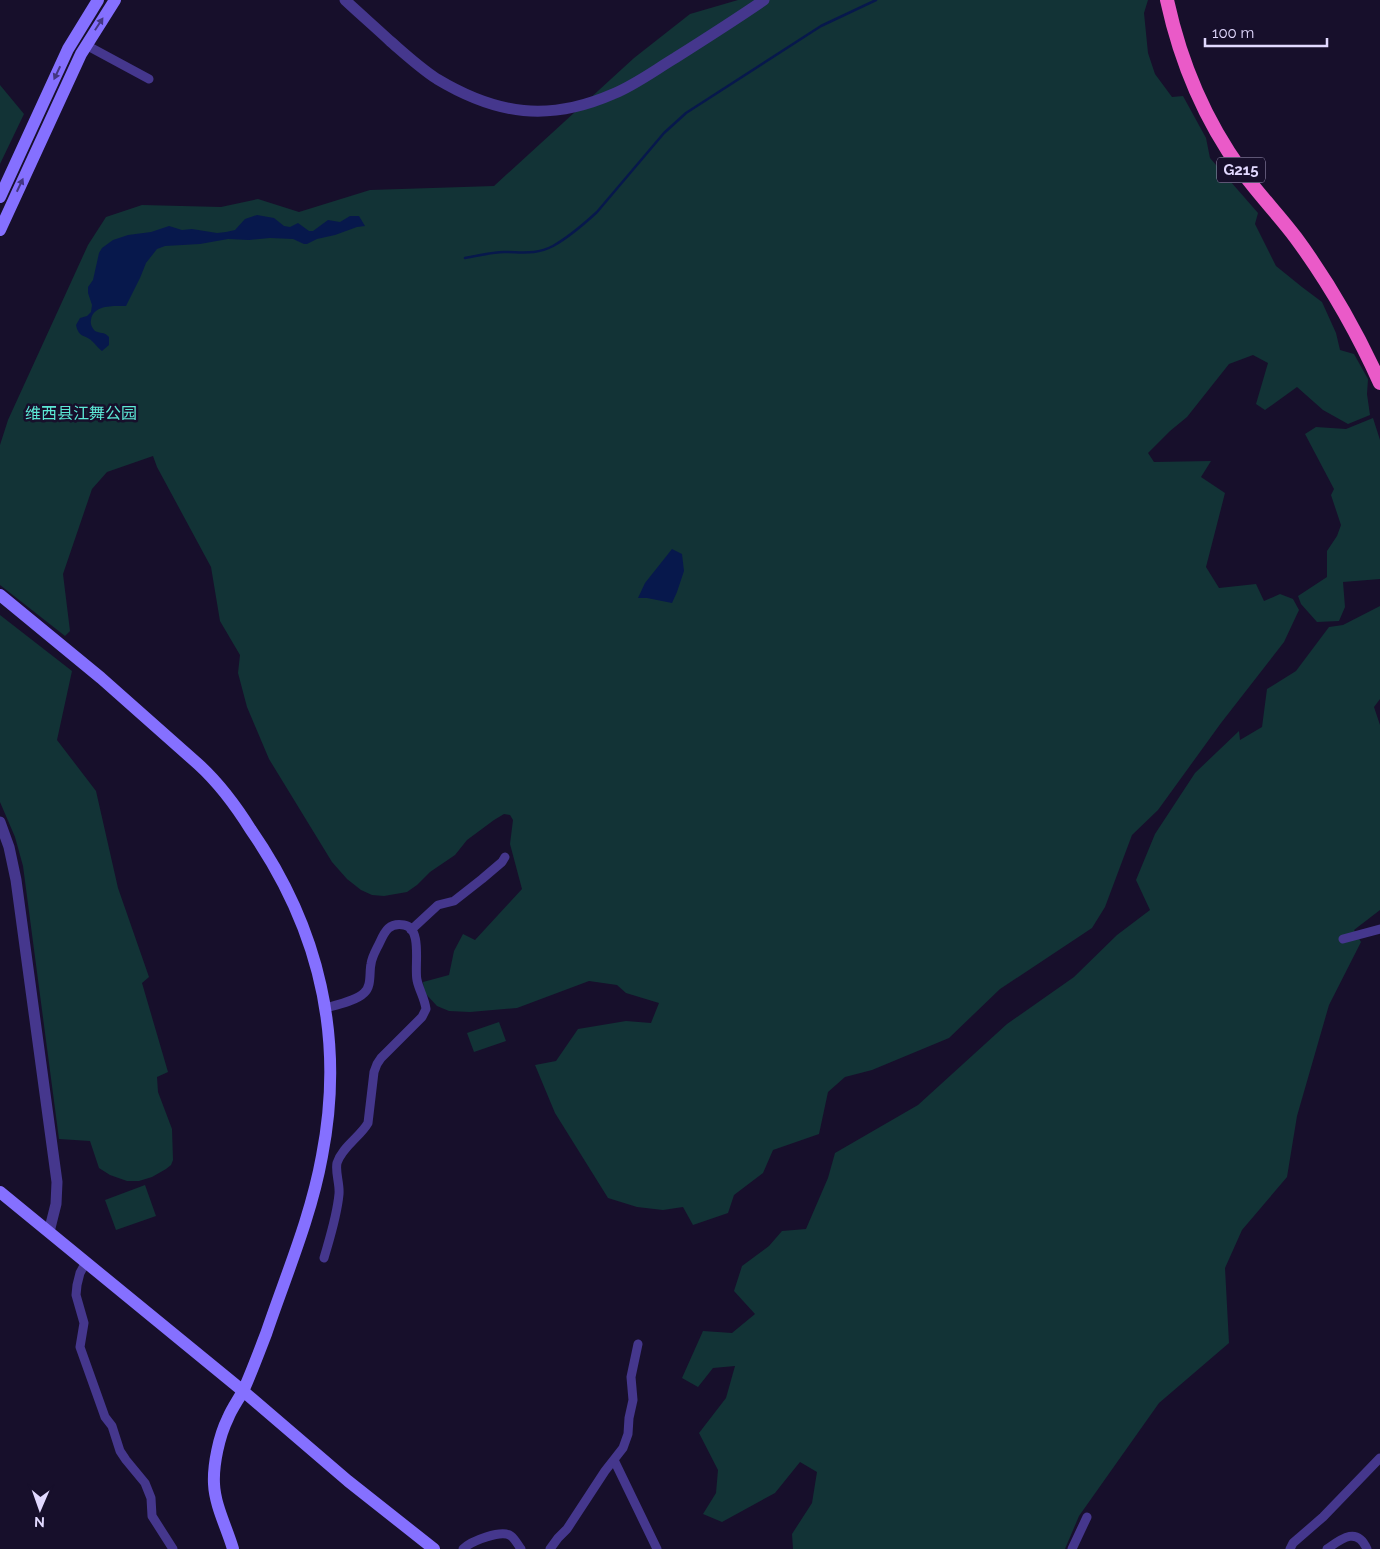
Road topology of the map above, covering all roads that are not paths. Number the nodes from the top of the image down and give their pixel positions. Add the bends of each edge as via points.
1 (98, 0) edge
2 (115, 0) edge
3 (764, 0) edge
4 (1167, 0) edge
5 (351, 2) edge
6 (86, 45) junction
7 (149, 79) dead end
8 (0, 198) edge
9 (0, 230) edge
10 (1380, 383) edge
11 (0, 596) edge
12 (0, 822) edge
13 (505, 857) dead end
14 (1380, 929) edge
15 (411, 930) junction
16 (1343, 939) dead end
17 (326, 1008) junction
18 (0, 1192) edge
19 (49, 1232) junction
20 (324, 1258) dead end
21 (86, 1262) junction
22 (638, 1344) dead end
23 (243, 1391) junction
24 (1380, 1458) edge
25 (614, 1460) junction
26 (1087, 1517) dead end
27 (173, 1549) edge
28 (233, 1549) edge
29 (434, 1549) edge
30 (444, 1549) edge
31 (463, 1549) edge
32 (521, 1549) edge
33 (550, 1549) edge
34 (656, 1549) edge
35 (1072, 1549) edge
36 (1290, 1549) edge
37 (1327, 1549) edge
38 (1367, 1549) edge

1 -> 8 main road via 68,49
6 -> 2 main road
3 - 5 street via 614,94 588,104 544,112 488,104 436,78 414,62
4 - 10 highway, G215 via 1192,80 1214,127 1241,170 1295,237 1336,298
6 - 7 street
9 -> 6 main road
11 - 17 main road via 167,736 207,772 229,798 261,844 291,900 312,952
12 - 19 street via 16,880 57,1182
13 - 15 street via 454,901 438,905
14 - 16 street
15 - 17 street via 404,925 387,928 370,964 368,988 346,1002
15 - 20 street via 417,950 417,982 426,1009 377,1064 368,1123 337,1164 339,1193 336,1215
17 - 23 main road via 331,1075 321,1163 304,1223
18 - 19 main road
19 - 21 main road
21 - 23 main road
21 - 27 street via 76,1295 84,1323 80,1347 120,1451 145,1483 151,1498 152,1516
22 - 25 street via 631,1377 633,1400 628,1434
23 - 28 main road via 227,1419 214,1472 216,1500
23 - 29 main road
23 - 30 main road via 268,1405
24 - 36 street
25 - 33 street
25 - 34 street
26 - 35 street
31 - 32 street via 479,1539 506,1534
37 - 38 street via 1352,1536 1358,1537

